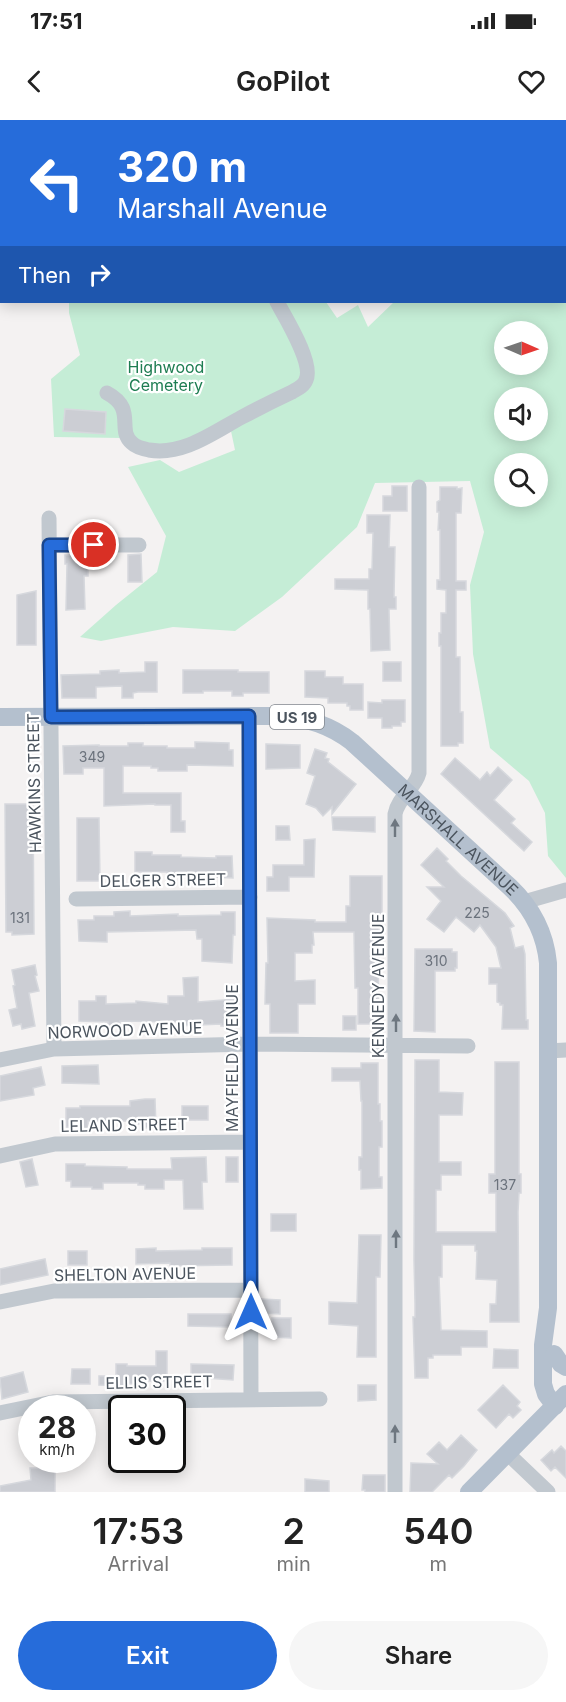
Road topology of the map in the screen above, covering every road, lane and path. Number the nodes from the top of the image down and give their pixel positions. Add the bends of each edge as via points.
1 (278, 303) edge
2 (107, 393) dead end
3 (419, 487) dead end
4 (49, 518) dead end
5 (49, 545) junction
6 (139, 545) dead end
7 (249, 716) junction
8 (0, 717) edge
9 (51, 717) junction
10 (408, 792) junction
11 (566, 890) edge
12 (250, 897) junction
13 (76, 899) dead end
14 (524, 902) junction
15 (250, 1044) junction
16 (396, 1046) junction
17 (468, 1046) dead end
18 (54, 1049) junction
19 (557, 1051) edge
20 (0, 1060) edge
21 (250, 1142) junction
22 (0, 1156) edge
23 (251, 1290) junction
24 (0, 1302) edge
25 (548, 1308) junction
26 (560, 1360) edge
27 (320, 1399) dead end
28 (251, 1400) junction
29 (560, 1400) edge
30 (0, 1413) edge
31 (507, 1453) junction
32 (395, 1492) edge
33 (469, 1492) edge
34 (548, 1492) edge

1 - 2 street via 304,354 308,371 306,380 292,392 198,441 158,451 132,444 122,403
3 - 10 street, KENNEDY AVENUE via 419,773
4 - 5 street, HAWKINS STREET
5 - 6 street
5 - 9 street, HAWKINS STREET
7 - 9 main road, MARSHALL AVENUE / US 19
7 - 10 main road, MARSHALL AVENUE / US 19 via 290,716 329,727 352,742
7 - 12 street, MAYFIELD AVENUE
8 - 9 main road, MARSHALL AVENUE / US 19
9 - 18 street, HAWKINS STREET
10 - 14 main road, MARSHALL AVENUE / US 19
16 -> 10 street, KENNEDY AVENUE via 395,814
11 - 14 street
12 - 13 street, DELGER STREET
12 - 15 street, MAYFIELD AVENUE
14 - 19 main road, MARSHALL AVENUE / US 19 via 541,930 547,952
15 - 16 street, NORWOOD AVENUE
15 - 18 street, NORWOOD AVENUE
15 - 21 street, MAYFIELD AVENUE
16 - 17 street, NORWOOD AVENUE
32 -> 16 street, KENNEDY AVENUE
18 - 20 street, NORWOOD AVENUE
19 - 25 main road, MARSHALL AVENUE / US 19
21 - 22 street, LELAND STREET via 55,1144
21 - 23 street, MAYFIELD AVENUE
23 - 24 street, SHELTON AVENUE via 54,1291
23 - 28 street, MAYFIELD AVENUE
25 - 26 main road, MARSHALL AVENUE / US 19
25 - 29 main road, MARSHALL AVENUE / US 19 via 543,1384 546,1394
26 - 29 main road, MARSHALL AVENUE / US 19 via 556,1383
27 - 28 street, ELLIS STREET
28 - 30 street, ELLIS STREET via 53,1401
29 - 31 main road
31 - 33 main road
31 - 34 street

